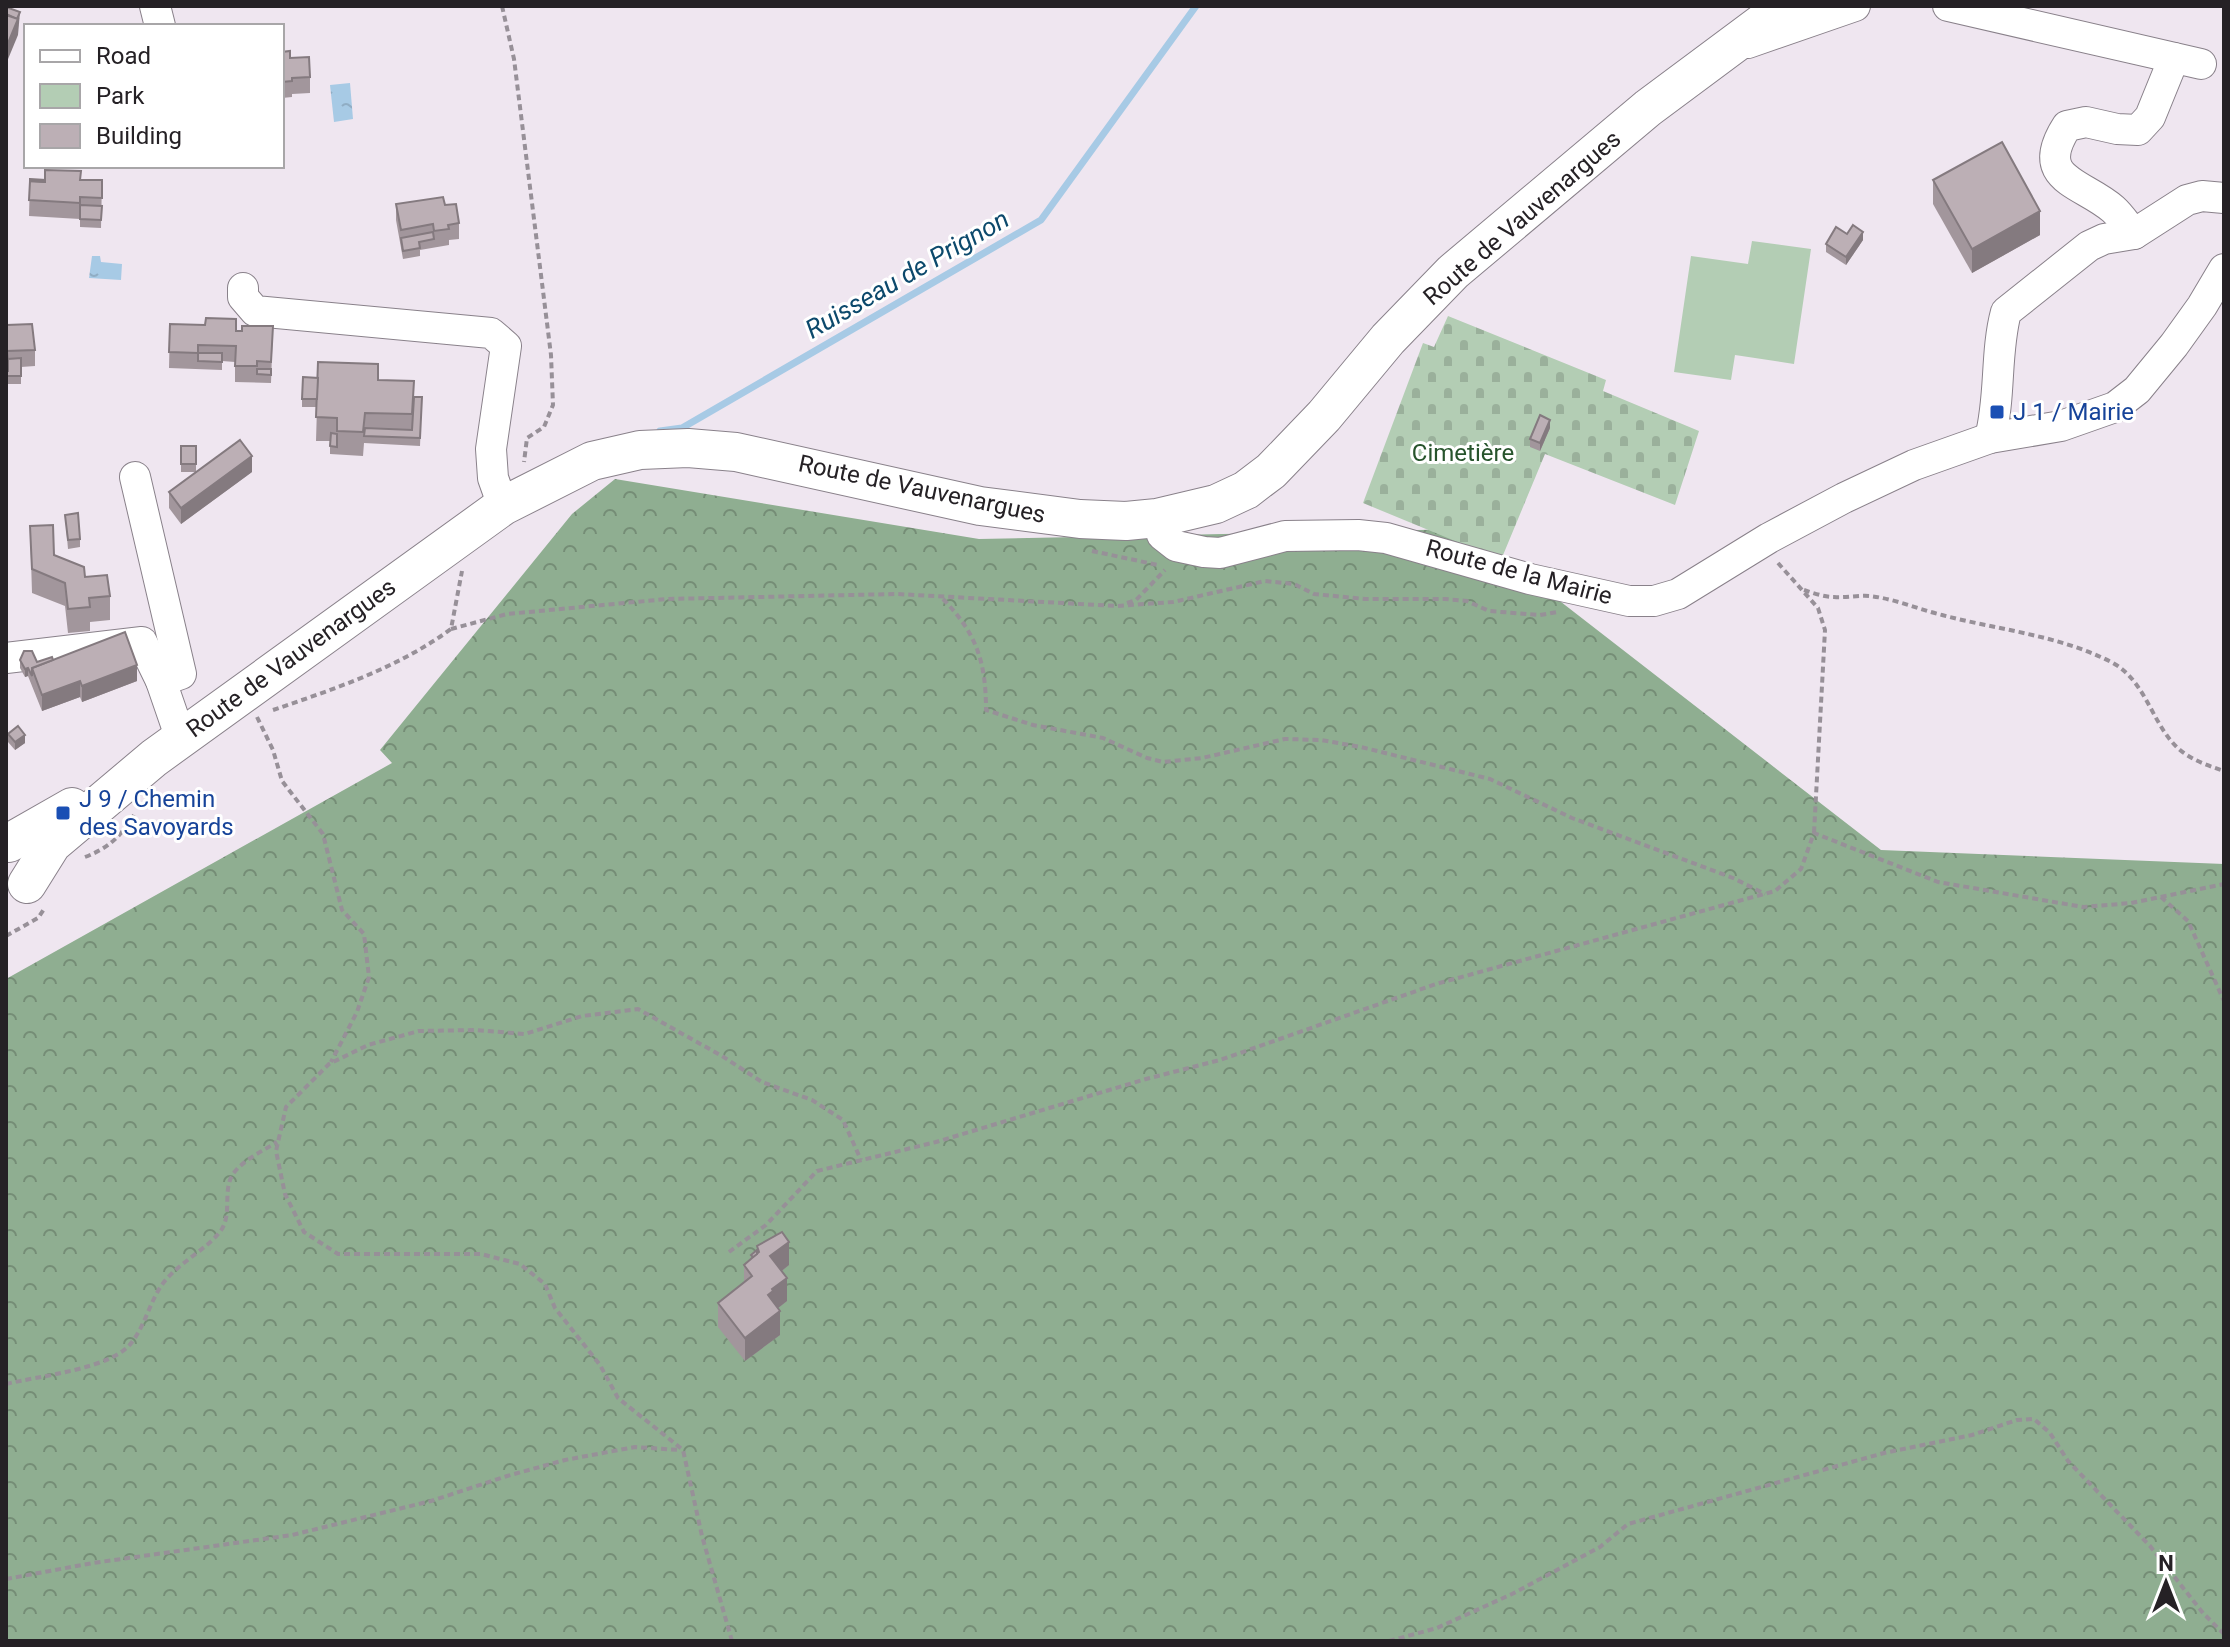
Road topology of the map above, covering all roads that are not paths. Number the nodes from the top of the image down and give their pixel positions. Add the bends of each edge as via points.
1 (1785, 6) edge
2 (1855, 6) edge
3 (1948, 6) edge
4 (1710, 61) junction
5 (2224, 198) edge
6 (2134, 234) junction
7 (2224, 269) edge
8 (243, 288) dead end
9 (1990, 438) junction
10 (135, 477) dead end
11 (516, 499) junction
12 (1173, 515) junction
13 (6, 658) edge
14 (161, 681) junction
15 (167, 748) junction
16 (7, 842) edge
17 (16, 896) edge

1 - 4 main road, Route de Vauvenargues
2 - 4 street
3 - 6 street via 2188,61 2138,130 2077,122 2067,126 2056,147 2064,178 2112,208
4 - 12 main road, Route de Vauvenargues via 1453,272 1271,471 1216,504
5 - 6 street via 2187,200
6 - 9 street via 2089,246 2006,312
7 - 9 street, Route de la Mairie via 2174,345 2137,390 2115,407 2061,426
8 - 11 street via 243,297 255,311 491,333 506,346 491,449 493,478
9 - 12 street, Route de la Mairie via 1844,498 1678,594 1654,601 1629,601 1530,579 1372,536 1285,536 1220,553 1204,552 1176,546 1162,535
10 - 14 street via 181,674
11 - 12 main road, Route de Vauvenargues via 592,461 640,450 688,448 789,461 1035,515 1095,520
11 - 15 main road, Route de Vauvenargues
13 - 14 street via 142,642
14 - 15 street
15 - 16 main road, Route de Vauvenargues
15 - 17 main road, Route de Vauvenargues via 52,844
16 - 17 main road via 28,872

